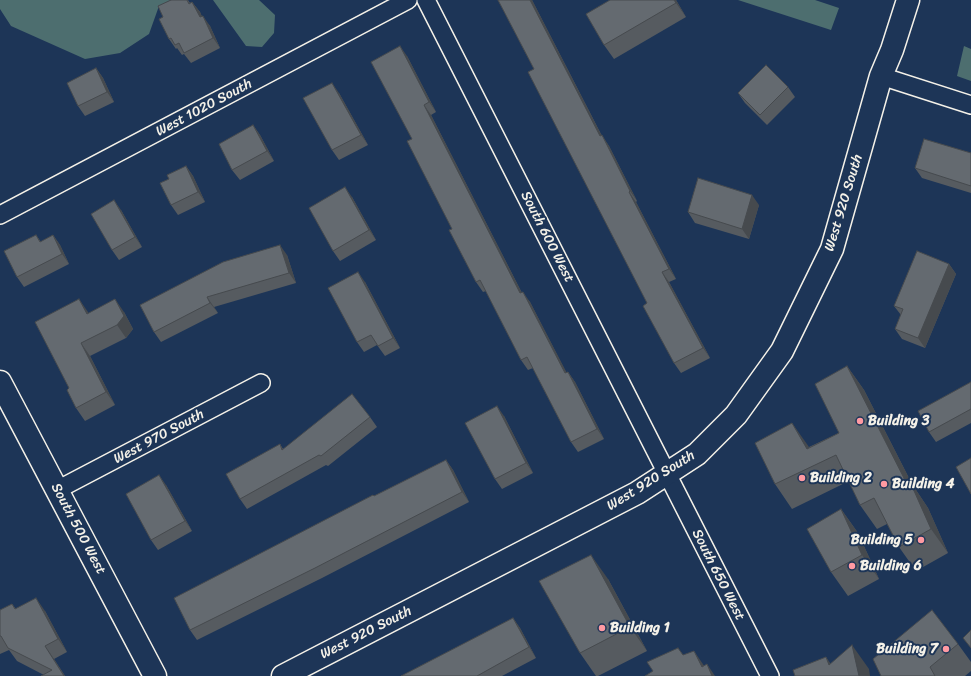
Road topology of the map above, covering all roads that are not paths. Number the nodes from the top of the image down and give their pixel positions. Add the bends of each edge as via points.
1 (408, 0) edge
2 (426, 0) edge
3 (908, 0) edge
4 (882, 76) junction
5 (971, 105) edge
6 (0, 215) edge
7 (0, 382) edge
8 (262, 383) dead end
9 (668, 473) junction
10 (57, 490) junction
11 (155, 676) edge
12 (283, 676) edge
13 (770, 676) edge

1 - 6 street, West 1020 South
2 - 9 street, South 600 West
3 - 4 street, West 920 South
4 - 5 street
4 - 9 street, West 920 South via 832,249 782,351 736,415 697,454
7 - 10 street, South 500 West
8 - 10 street, West 970 South
9 - 12 street, West 920 South via 630,496
9 - 13 street, South 650 West
10 - 11 street, South 500 West

